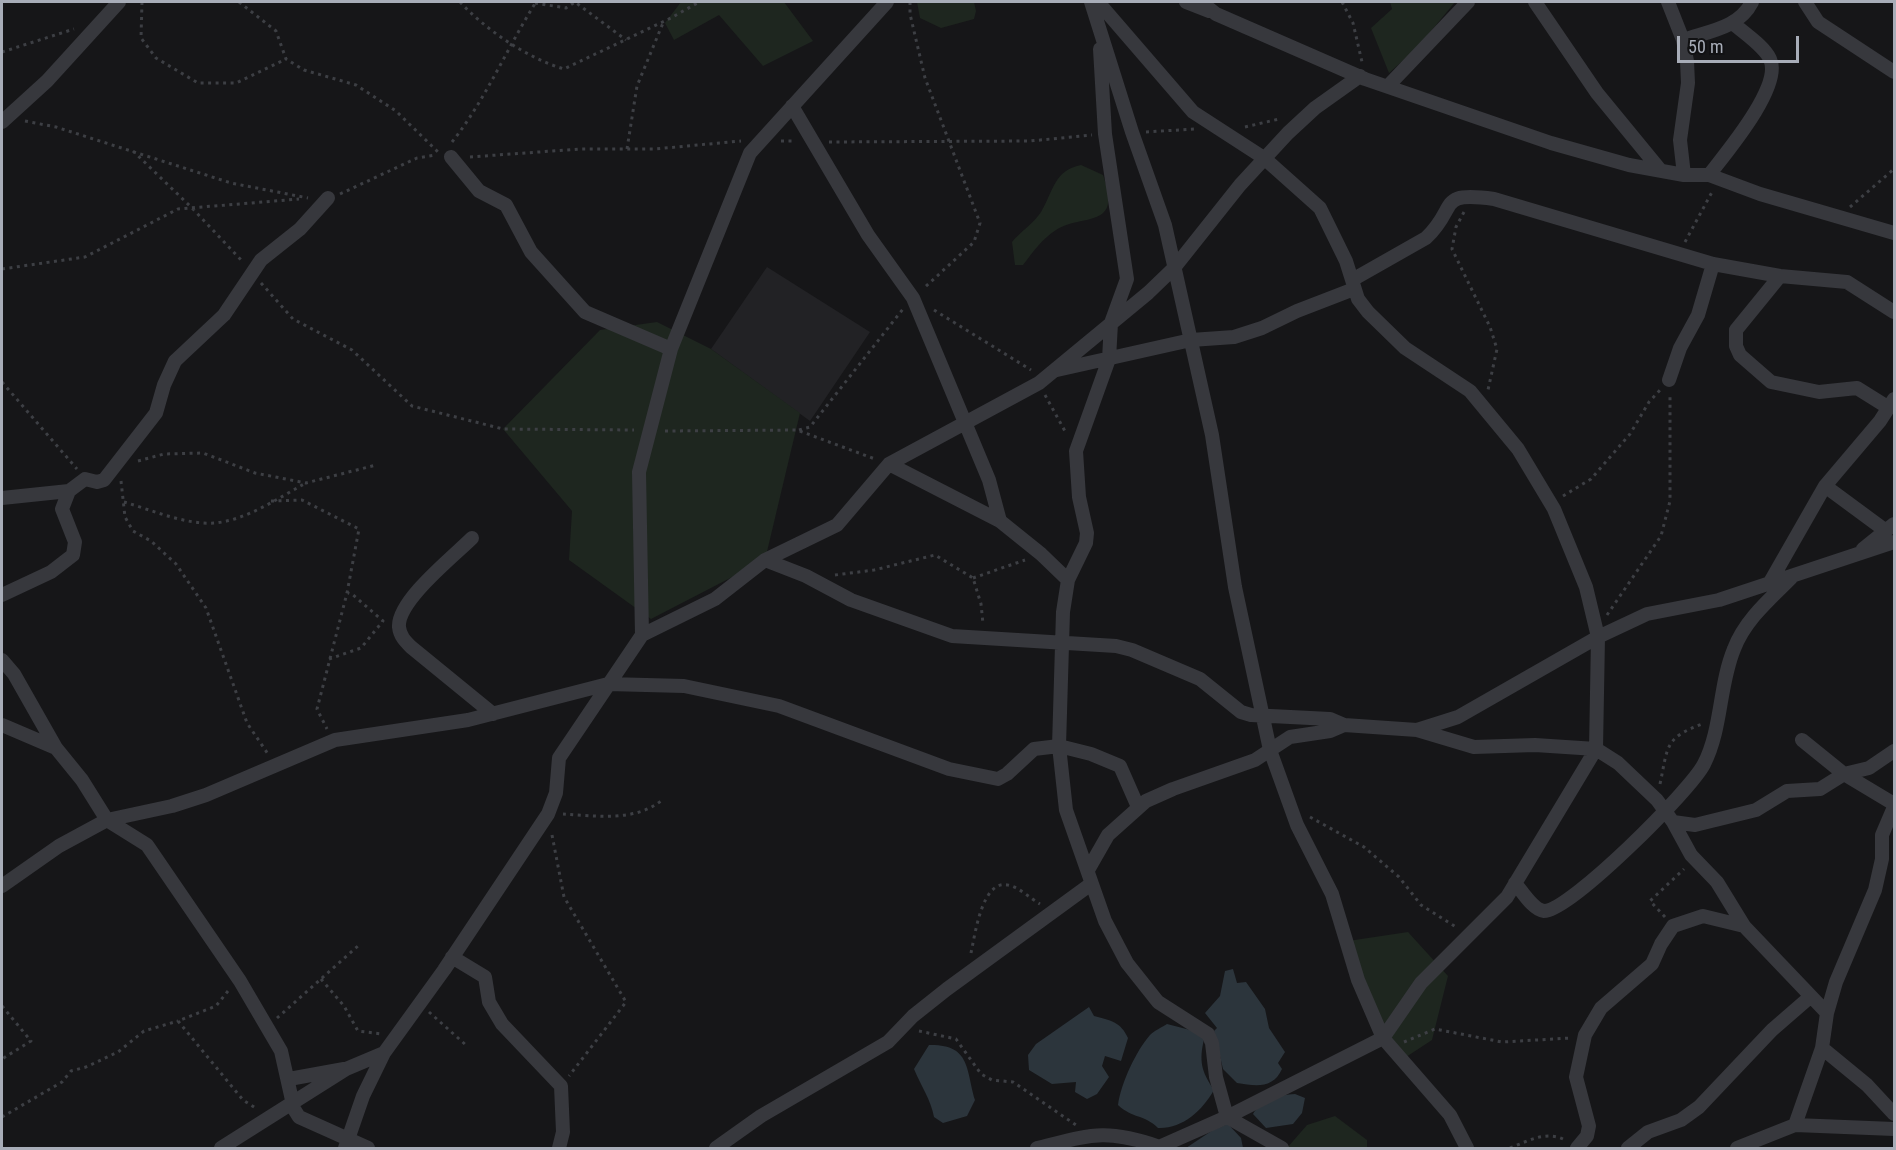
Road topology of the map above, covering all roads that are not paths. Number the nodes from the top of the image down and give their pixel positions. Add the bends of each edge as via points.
1 (119, 2) edge
2 (887, 2) edge
3 (1091, 2) edge
4 (1098, 2) edge
5 (1186, 2) edge
6 (1201, 2) edge
7 (1468, 2) edge
8 (1535, 2) edge
9 (1668, 2) edge
10 (1752, 2) edge
11 (1805, 2) edge
12 (1216, 14) junction
13 (1734, 24) junction
14 (1099, 28) junction
15 (1683, 40) junction
16 (1894, 72) edge
17 (1363, 77) junction
18 (1388, 86) junction
19 (792, 106) junction
20 (4, 120) edge
21 (446, 156) road end
22 (1264, 158) junction
23 (1661, 171) junction
24 (1684, 175) junction
25 (1714, 177) junction
26 (328, 198) road end
27 (1894, 233) edge
28 (1713, 264) junction
29 (1174, 268) junction
30 (1780, 276) junction
31 (1353, 284) junction
32 (1894, 312) edge
33 (1111, 323) junction
34 (1191, 340) junction
35 (671, 349) junction
36 (1108, 359) junction
37 (1054, 370) junction
38 (1669, 380) road end
39 (1892, 404) edge
40 (965, 423) junction
41 (889, 464) junction
42 (1824, 486) junction
43 (69, 491) junction
44 (2, 498) edge
45 (1000, 521) junction
46 (1890, 527) edge
47 (472, 538) dead end
48 (1894, 542) edge
49 (1854, 555) junction
50 (765, 560) junction
51 (1792, 576) junction
52 (1068, 580) junction
53 (1769, 584) junction
54 (2, 595) edge
55 (1597, 632) junction
56 (642, 634) junction
57 (1063, 643) junction
58 (2, 660) edge
59 (608, 684) junction
60 (493, 714) junction
61 (1262, 715) junction
62 (2, 725) edge
63 (1344, 725) junction
64 (1417, 730) junction
65 (1802, 740) dead end
66 (1059, 746) junction
67 (56, 748) junction
68 (1596, 749) junction
69 (1270, 750) junction
70 (1894, 752) edge
71 (1844, 774) junction
72 (1894, 805) edge
73 (1138, 807) junction
74 (1665, 811) junction
75 (107, 820) junction
76 (1090, 877) junction
77 (1515, 884) junction
78 (2, 886) edge
79 (1744, 926) junction
80 (452, 957) junction
81 (1810, 997) junction
82 (1827, 1014) junction
83 (1387, 1043) junction
84 (1822, 1048) junction
85 (384, 1053) junction
86 (346, 1069) junction
87 (289, 1079) junction
88 (292, 1101) junction
89 (1893, 1109) edge
90 (1227, 1117) junction
91 (1795, 1125) junction
92 (1894, 1129) edge
93 (346, 1144) edge
94 (1159, 1148) edge
95 (1577, 1148) edge
96 (222, 1149) edge
97 (368, 1149) edge
98 (559, 1149) edge
99 (716, 1149) edge
100 (1037, 1149) edge
101 (1282, 1149) edge
102 (1467, 1149) edge
103 (1628, 1149) edge
104 (1737, 1149) edge

1 - 20 street via 47,81
2 - 19 street
3 - 14 street
4 - 22 street via 1193,112
5 - 12 street
6 - 12 street
7 - 18 street
8 - 23 street via 1597,93
9 - 15 street
10 - 13 street
11 - 16 street via 1818,22
12 - 17 street
13 - 15 street
13 - 25 street via 1770,58 1773,76
14 - 29 street via 1165,225
14 - 33 street via 1106,134 1127,279
15 - 24 street via 1688,83 1680,140
17 - 18 street
17 - 22 street via 1316,108
18 - 23 street via 1551,143
19 - 35 street via 759,140 743,167
19 - 40 street via 868,235 913,298
21 - 35 street via 479,191 506,205 531,252 585,312
22 - 29 street
22 - 31 street via 1320,208
23 - 24 street
24 - 25 street
25 - 27 street
26 - 43 street via 300,229 261,260 224,315 175,361 156,413 101,482 86,479
28 - 30 street
28 - 31 street via 1494,199 1465,196 1449,204 1436,230 1426,238
28 - 38 street via 1698,315
29 - 33 street
29 - 34 street
30 - 32 street via 1847,282
30 - 39 street via 1736,330 1740,355 1771,382 1819,392 1857,388
31 - 34 street via 1262,328 1234,337
31 - 55 street via 1368,312 1405,348 1470,391 1518,449 1551,503 1586,587
33 - 36 street
33 - 37 street
34 - 36 street
34 - 61 street
35 - 56 street via 639,471
36 - 37 street
36 - 52 street via 1076,451 1086,543
37 - 40 street via 1039,383
39 - 42 street
40 - 41 street
40 - 45 street via 989,480
41 - 45 street
41 - 50 street via 837,525
42 - 46 street
42 - 53 street
43 - 44 street
43 - 54 street via 62,509 75,542 73,555 51,572
45 - 52 street
46 - 49 street
47 - 60 street via 413,596 399,624 402,638 411,647
48 - 49 street
49 - 51 street
50 - 56 street via 715,599
50 - 57 street via 851,600 952,636
51 - 53 street
51 - 74 street via 1757,612 1735,646 1704,764
52 - 57 street
53 - 55 street via 1719,600 1647,614
55 - 64 street via 1458,717
55 - 68 street
56 - 59 street
57 - 61 street via 1116,646 1148,656 1200,679 1241,712
57 - 66 street
58 - 67 street
59 - 60 street
59 - 66 street via 684,686 779,706 949,769 998,779 1034,749
59 - 80 street via 559,758 556,792 548,814
60 - 75 street via 335,740 233,785 172,806
61 - 63 street via 1330,718
61 - 69 street
62 - 67 street
63 - 64 street
63 - 69 street via 1290,737
64 - 68 street via 1474,747
65 - 71 street
66 - 73 street via 1119,766
66 - 76 street via 1066,810
67 - 75 street
68 - 74 street via 1630,772
68 - 77 street
69 - 73 street via 1256,760 1173,789
69 - 83 street via 1290,806 1332,894 1358,980
70 - 71 street via 1869,768
71 - 72 street
71 - 74 street via 1820,789 1787,791 1756,810 1695,825
72 - 82 street via 1882,835 1882,860 1875,890 1845,959
73 - 76 street via 1108,835
74 - 77 street via 1634,844 1563,905 1538,909
74 - 79 street via 1691,855 1717,882
75 - 78 street via 59,846
75 - 87 street via 147,845 238,979 281,1051
76 - 90 street via 1111,934 1145,988 1167,1010 1208,1034
76 - 99 street via 1059,910 966,976 888,1042 761,1116
77 - 83 street via 1503,903 1421,983
79 - 81 street
79 - 95 street via 1703,916 1673,926 1650,968 1611,998 1592,1019 1578,1061 1576,1085 1589,1126 1587,1136
80 - 85 street
80 - 98 street via 484,977 489,1002 502,1024 561,1086
81 - 82 street
81 - 103 street via 1772,1030 1699,1107 1681,1120 1648,1132
82 - 84 street
83 - 90 street
83 - 102 street via 1450,1115
84 - 89 street
84 - 91 street
85 - 86 street
85 - 93 street
86 - 87 street
86 - 88 street
87 - 88 street
88 - 93 street via 299,1117
88 - 96 street
90 - 94 street
90 - 101 street
91 - 92 street
91 - 104 street
93 - 97 street
94 - 100 street via 1116,1135 1090,1134

